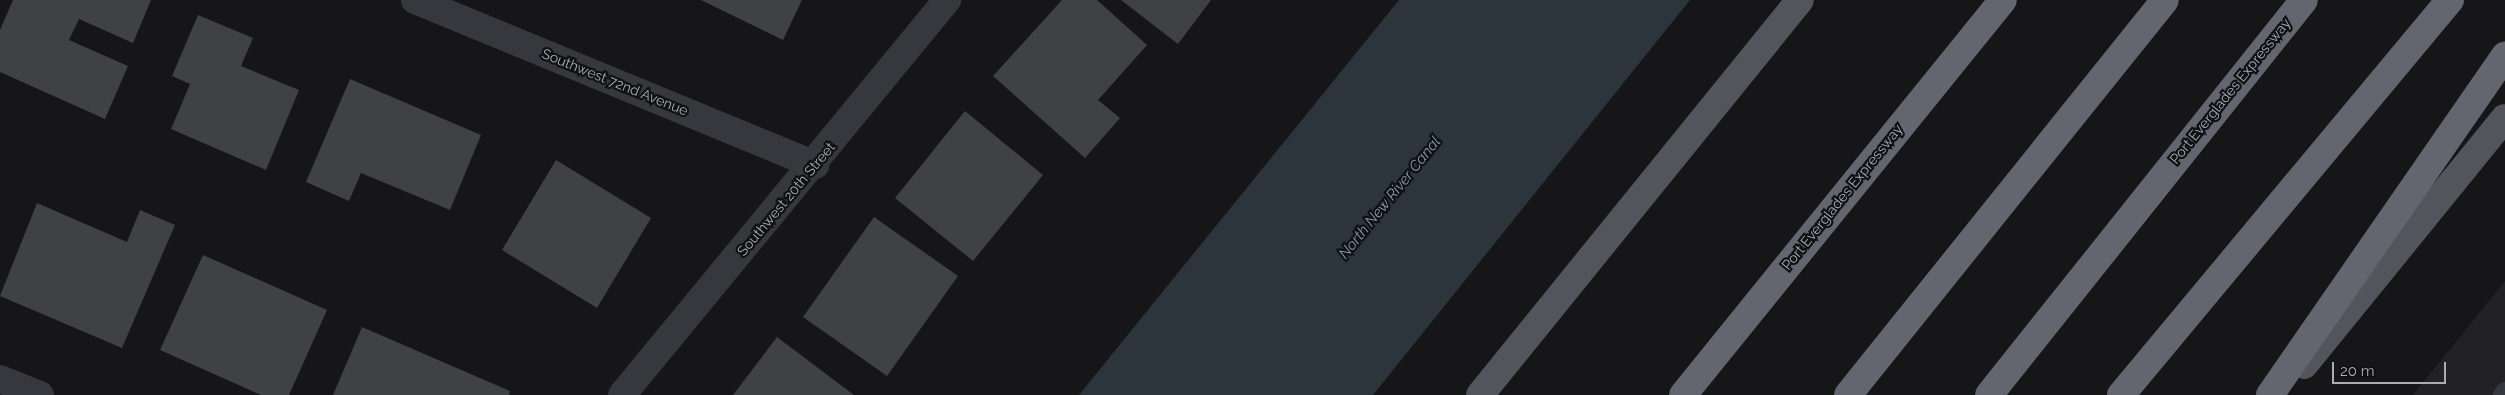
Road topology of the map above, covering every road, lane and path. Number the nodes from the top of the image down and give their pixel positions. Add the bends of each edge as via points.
1 (415, 0) edge
2 (948, 0) edge
3 (1800, 0) edge
4 (2003, 0) edge
5 (2165, 0) edge
6 (2304, 0) edge
7 (2450, 0) edge
8 (2505, 55) edge
9 (2505, 118) edge
10 (815, 165) junction
11 (0, 379) edge
12 (40, 395) edge
13 (622, 395) edge
14 (1480, 395) edge
15 (1682, 395) edge
16 (1848, 395) edge
17 (1989, 395) edge
18 (2121, 395) edge
19 (2270, 395) edge
20 (2280, 395) edge

1 - 10 street, Southwest 72nd Avenue
2 - 10 street, Southwest 20th Street
3 - 14 main road
4 - 15 highway, Port Everglades Expressway
5 - 16 highway
6 - 17 highway, Port Everglades Expressway
7 - 18 highway
8 - 19 highway
9 - 20 main road
10 - 13 street, Southwest 20th Street
11 - 12 street

